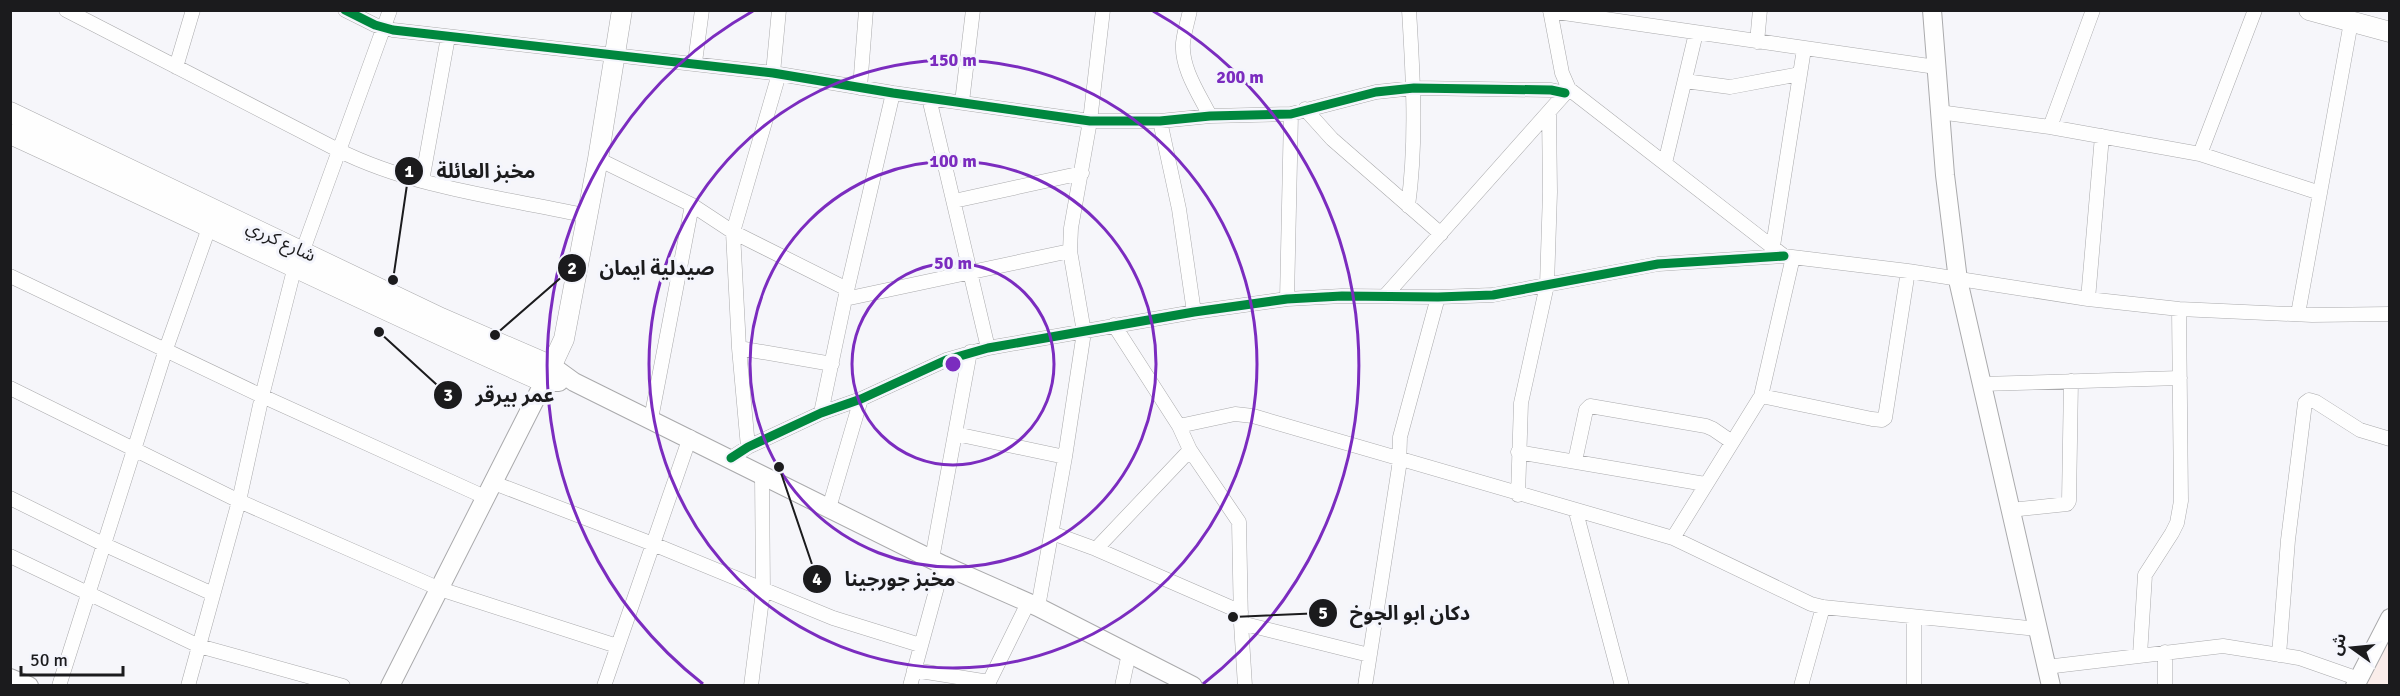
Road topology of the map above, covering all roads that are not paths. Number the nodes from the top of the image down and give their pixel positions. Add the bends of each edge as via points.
1 (66, 10) edge
2 (193, 10) edge
3 (345, 10) edge
4 (390, 10) edge
5 (622, 10) edge
6 (702, 10) edge
7 (779, 10) edge
8 (866, 10) edge
9 (973, 10) edge
10 (1103, 10) edge
11 (1190, 10) edge
12 (1409, 10) edge
13 (1760, 10) edge
14 (1932, 10) edge
15 (2093, 10) edge
16 (2255, 10) edge
17 (2309, 10) edge
18 (1550, 11) edge
19 (92, 16) edge
20 (2351, 22) junction
21 (384, 28) junction
22 (2390, 32) edge
23 (1696, 33) junction
24 (448, 37) junction
25 (1757, 42) junction
26 (1804, 50) junction
27 (617, 53) junction
28 (695, 62) junction
29 (1936, 67) junction
30 (176, 68) junction
31 (776, 73) junction
32 (1800, 74) junction
33 (1685, 81) junction
34 (860, 88) junction
35 (1414, 88) junction
36 (1567, 91) junction
37 (893, 93) junction
38 (929, 98) junction
39 (962, 102) junction
40 (1305, 109) junction
41 (10, 112) edge
42 (1549, 112) junction
43 (1939, 112) junction
44 (1291, 114) junction
45 (1210, 116) junction
46 (1160, 121) junction
47 (1090, 122) junction
48 (2050, 128) junction
49 (10, 134) edge
50 (2102, 136) junction
51 (338, 150) junction
52 (2200, 154) junction
53 (598, 159) junction
54 (1665, 163) junction
55 (1082, 173) junction
56 (422, 181) junction
57 (2320, 193) junction
58 (954, 201) junction
59 (692, 205) junction
60 (1408, 206) junction
61 (588, 216) junction
62 (210, 225) junction
63 (733, 232) junction
64 (1441, 234) junction
65 (1773, 246) junction
66 (1070, 251) junction
67 (1788, 256) junction
68 (299, 258) junction
69 (1908, 271) junction
70 (970, 272) junction
71 (10, 276) edge
72 (1958, 280) junction
73 (1547, 285) junction
74 (846, 294) junction
75 (1385, 296) junction
76 (1438, 297) junction
77 (1287, 299) junction
78 (2088, 299) junction
79 (2179, 309) junction
80 (1194, 312) junction
81 (2298, 314) junction
82 (2390, 314) edge
83 (1114, 325) junction
84 (1084, 332) junction
85 (739, 348) junction
86 (988, 348) junction
87 (166, 349) junction
88 (970, 352) junction
89 (832, 364) junction
90 (548, 374) junction
91 (2180, 378) junction
92 (2072, 381) junction
93 (1981, 384) junction
94 (10, 388) edge
95 (262, 396) junction
96 (1761, 396) junction
97 (861, 399) junction
98 (821, 414) junction
99 (651, 419) junction
100 (1179, 426) junction
101 (956, 434) junction
102 (690, 437) junction
103 (2390, 439) edge
104 (1732, 442) junction
105 (748, 447) junction
106 (1190, 450) junction
107 (134, 451) junction
108 (1518, 452) junction
109 (1065, 457) junction
110 (731, 458) junction
111 (1400, 458) junction
112 (1575, 461) junction
113 (762, 475) junction
114 (1705, 484) junction
115 (490, 490) junction
116 (1518, 495) junction
117 (10, 498) edge
118 (239, 501) junction
119 (829, 508) junction
120 (2010, 510) junction
121 (1576, 512) junction
122 (1052, 533) junction
123 (1673, 538) junction
124 (103, 544) junction
125 (653, 544) junction
126 (1096, 549) junction
127 (10, 556) edge
128 (938, 562) junction
129 (440, 589) junction
130 (763, 591) junction
131 (87, 594) junction
132 (213, 594) junction
133 (1033, 605) junction
134 (1823, 607) junction
135 (1914, 617) junction
136 (1241, 618) junction
137 (2389, 622) edge
138 (2038, 629) junction
139 (920, 645) junction
140 (199, 646) junction
141 (618, 646) junction
142 (2164, 652) junction
143 (1129, 653) junction
144 (2140, 654) junction
145 (1369, 655) junction
146 (2279, 655) junction
147 (2046, 667) junction
148 (914, 670) junction
149 (10, 678) edge
150 (2357, 682) edge
151 (1914, 685) edge
152 (29, 686) edge
153 (59, 686) edge
154 (188, 686) edge
155 (343, 686) edge
156 (390, 686) edge
157 (604, 686) edge
158 (751, 686) edge
159 (910, 686) edge
160 (1122, 686) edge
161 (1193, 686) edge
162 (1245, 686) edge
163 (1365, 686) edge
164 (1622, 686) edge
165 (1801, 686) edge
166 (2051, 686) edge
167 (2165, 686) edge

1 - 19 street
2 - 30 street
3 - 21 street
4 - 21 street
5 - 27 main road
6 - 28 street
7 - 31 street
8 - 34 street
9 - 39 street
10 - 47 street
11 - 45 street via 1183,54
12 - 35 street
13 - 25 street
14 - 29 street
15 - 48 street
16 - 52 street
17 - 20 main road
18 - 23 street
18 - 36 street
19 - 30 street
20 - 22 main road
20 - 57 street
21 - 24 street
21 - 51 street
23 - 25 street
23 - 33 street
24 - 27 street
24 - 56 street
25 - 26 street
26 - 29 street
26 - 32 street
27 - 28 street
27 - 53 main road
28 - 31 street
29 - 43 street
30 - 51 street
31 - 34 street
31 - 63 street
32 - 33 street via 1730,87
32 - 65 street
33 - 54 street
34 - 37 street
35 - 36 street
35 - 40 street
35 - 60 street
36 - 42 street
36 - 54 street
37 - 38 street
37 - 74 street
38 - 39 street
38 - 58 street
39 - 47 street
40 - 44 street
40 - 60 street via 1324,132
41 - 68 main road, شارع كرري
42 - 64 street
42 - 73 street
43 - 48 street
43 - 72 street
44 - 45 street
44 - 77 street
45 - 46 street
46 - 47 street
46 - 80 street via 1179,209
47 - 55 street
48 - 50 street
49 - 62 main road, شارع كرري
50 - 52 street
50 - 78 street
51 - 56 street via 379,169
51 - 68 street
52 - 57 street
53 - 59 street
53 - 61 main road
54 - 65 street
55 - 58 street
55 - 66 street
56 - 61 street
57 - 81 street
58 - 70 street
59 - 63 street
59 - 99 street
60 - 64 street
61 - 90 main road via 564,339
62 - 68 main road, شارع كرري
62 - 87 street
63 - 74 street
63 - 85 street
64 - 75 street
65 - 67 street
66 - 70 street
66 - 84 street
67 - 69 street
67 - 73 street via 1658,264
67 - 96 street
68 - 90 main road, شارع كرري via 419,326
68 - 95 street
69 - 72 street
69 - 96 street via 1885,418 1872,419
70 - 74 street
70 - 86 street
71 - 87 street
72 - 78 street
72 - 93 street
73 - 76 street via 1493,295
73 - 108 street via 1521,403
74 - 89 street
75 - 76 street
75 - 77 street
76 - 111 street via 1400,437
77 - 80 street
78 - 79 street
79 - 81 street
79 - 91 street
80 - 83 street
81 - 82 street
83 - 84 street
83 - 100 street
84 - 86 street
84 - 109 street
85 - 89 street
85 - 105 street
86 - 88 street
87 - 95 street
87 - 107 street
88 - 97 street
88 - 101 street
89 - 98 street
90 - 99 street via 574,382
90 - 115 street
91 - 92 street
91 - 144 street via 2181,501 2172,533 2145,574
92 - 93 street
92 - 120 street via 2069,501
93 - 120 street
94 - 107 street
95 - 115 street
95 - 118 street
96 - 104 street
97 - 98 street
97 - 119 street
98 - 105 street
99 - 102 street
100 - 106 street
100 - 111 street via 1242,413
101 - 109 street
101 - 128 street
102 - 110 street
102 - 125 street
103 - 146 street via 2360,430 2316,402 2305,403
104 - 112 street via 1706,426 1590,406
104 - 114 street
105 - 110 street
106 - 126 street
106 - 136 street via 1239,522
107 - 118 street
107 - 124 street
108 - 112 street
108 - 116 street
109 - 122 street
110 - 113 street
111 - 116 street
111 - 145 street
112 - 114 street
113 - 119 street
113 - 130 street
114 - 123 street
115 - 125 street
115 - 129 street
116 - 121 street
117 - 124 street
118 - 129 street
118 - 132 street
119 - 128 street
120 - 138 street
121 - 123 street
121 - 164 street
122 - 126 street
122 - 133 street
123 - 134 street
124 - 131 street
124 - 132 street
125 - 130 street
125 - 141 street
126 - 136 street
127 - 131 street
128 - 133 street
128 - 139 street
129 - 141 street
129 - 156 street
130 - 139 street via 851,625
130 - 158 street
131 - 140 street
131 - 153 street
132 - 140 street
133 - 143 street
133 - 148 street via 989,682
134 - 135 street
134 - 165 street
135 - 138 street
135 - 151 street
136 - 145 street
136 - 162 street
137 - 150 street
138 - 147 street
139 - 148 street
140 - 154 street
140 - 155 street
141 - 157 street
142 - 144 street
142 - 146 street via 2223,646
142 - 167 street
143 - 160 street
143 - 161 street
144 - 147 street
145 - 163 street
146 - 150 street via 2316,663
147 - 166 street
148 - 159 street
149 - 152 street

